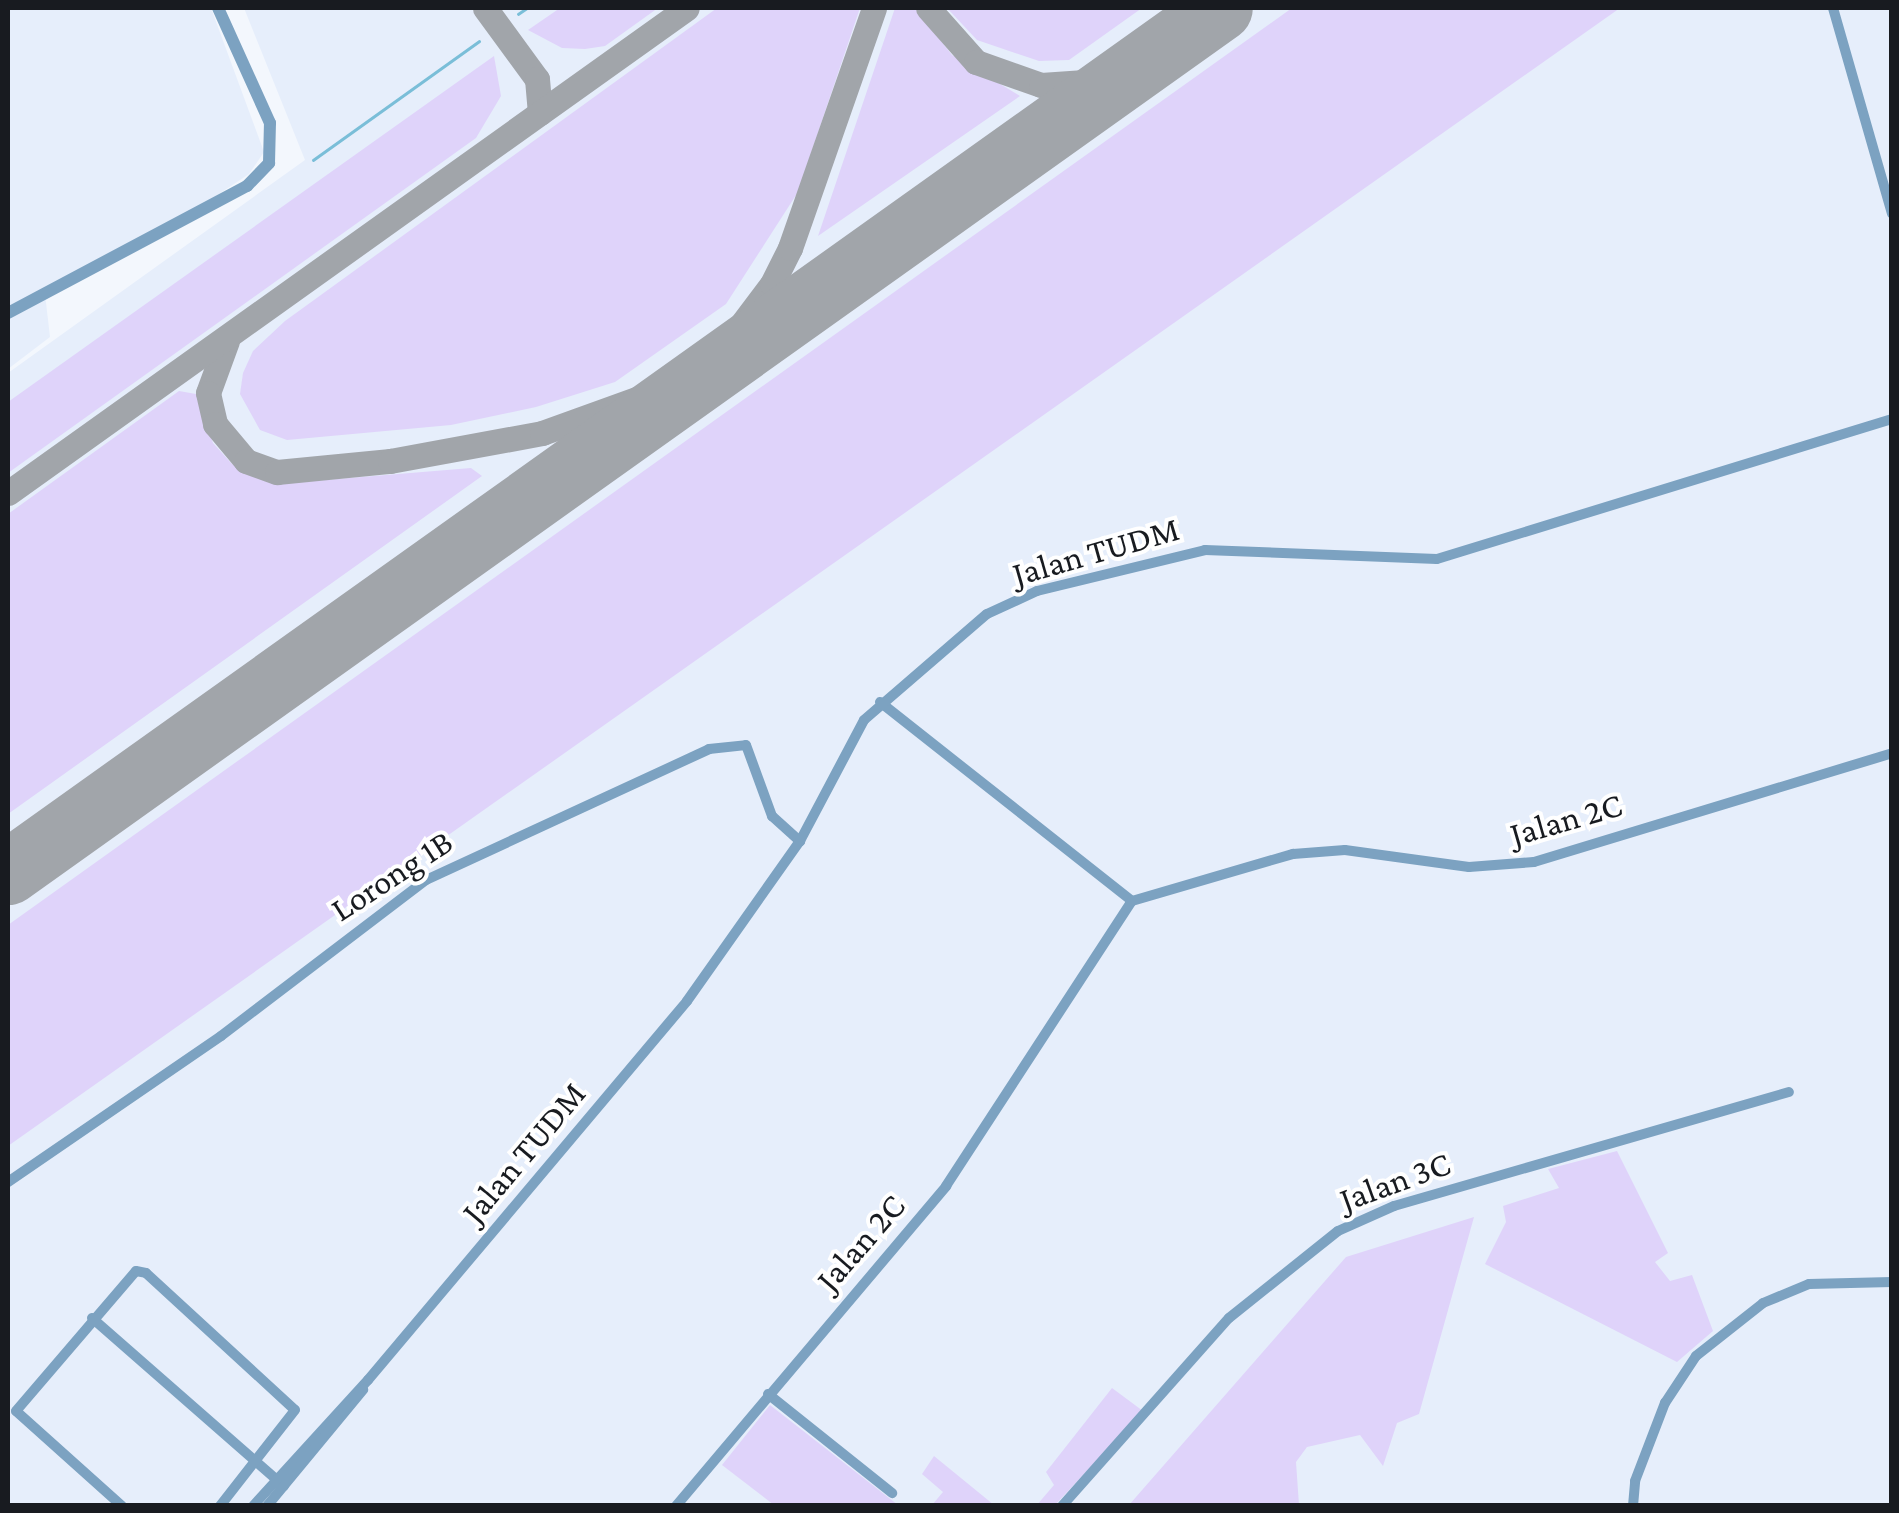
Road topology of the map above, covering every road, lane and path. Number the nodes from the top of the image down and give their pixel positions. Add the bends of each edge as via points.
1 (1832, 8) edge
2 (220, 11) edge
3 (1892, 214) edge
4 (8, 313) edge
5 (1892, 419) edge
6 (880, 702) junction
7 (1892, 753) edge
8 (800, 841) junction
9 (1132, 900) junction
10 (1789, 1092) dead end
11 (8, 1182) edge
12 (1892, 1282) edge
13 (92, 1318) junction
14 (768, 1394) junction
15 (258, 1461) junction
16 (280, 1482) junction
17 (892, 1493) dead end
18 (122, 1506) edge
19 (220, 1506) edge
20 (253, 1506) edge
21 (268, 1506) edge
22 (676, 1506) edge
23 (1062, 1506) edge
24 (1633, 1506) edge

1 - 3 street
2 - 4 street via 270,123 268,163 247,186
5 - 6 street, Jalan TUDM via 1438,559 1360,560 1227,548 1123,566 987,614
6 - 8 street, Jalan TUDM
6 - 9 street
7 - 9 street, Jalan 2C via 1534,862 1469,868 1345,850 1293,854
8 - 11 street, Lorong 1B via 772,816 750,749 709,749 426,880 221,1036
8 - 16 street, Jalan TUDM via 686,1001
9 - 14 street, Jalan 2C via 946,1186
10 - 23 street, Jalan 3C via 1394,1206 1338,1231 1229,1318
12 - 24 street via 1808,1284 1763,1303 1696,1356 1665,1403 1635,1482
13 - 15 street
13 - 15 street via 130,1274 146,1273 295,1410
13 - 18 street via 17,1406 18,1415
14 - 17 street
14 - 22 street, Jalan 2C
15 - 16 street
15 - 19 street
16 - 20 street, Jalan TUDM
16 - 21 street, Jalan TUDM

